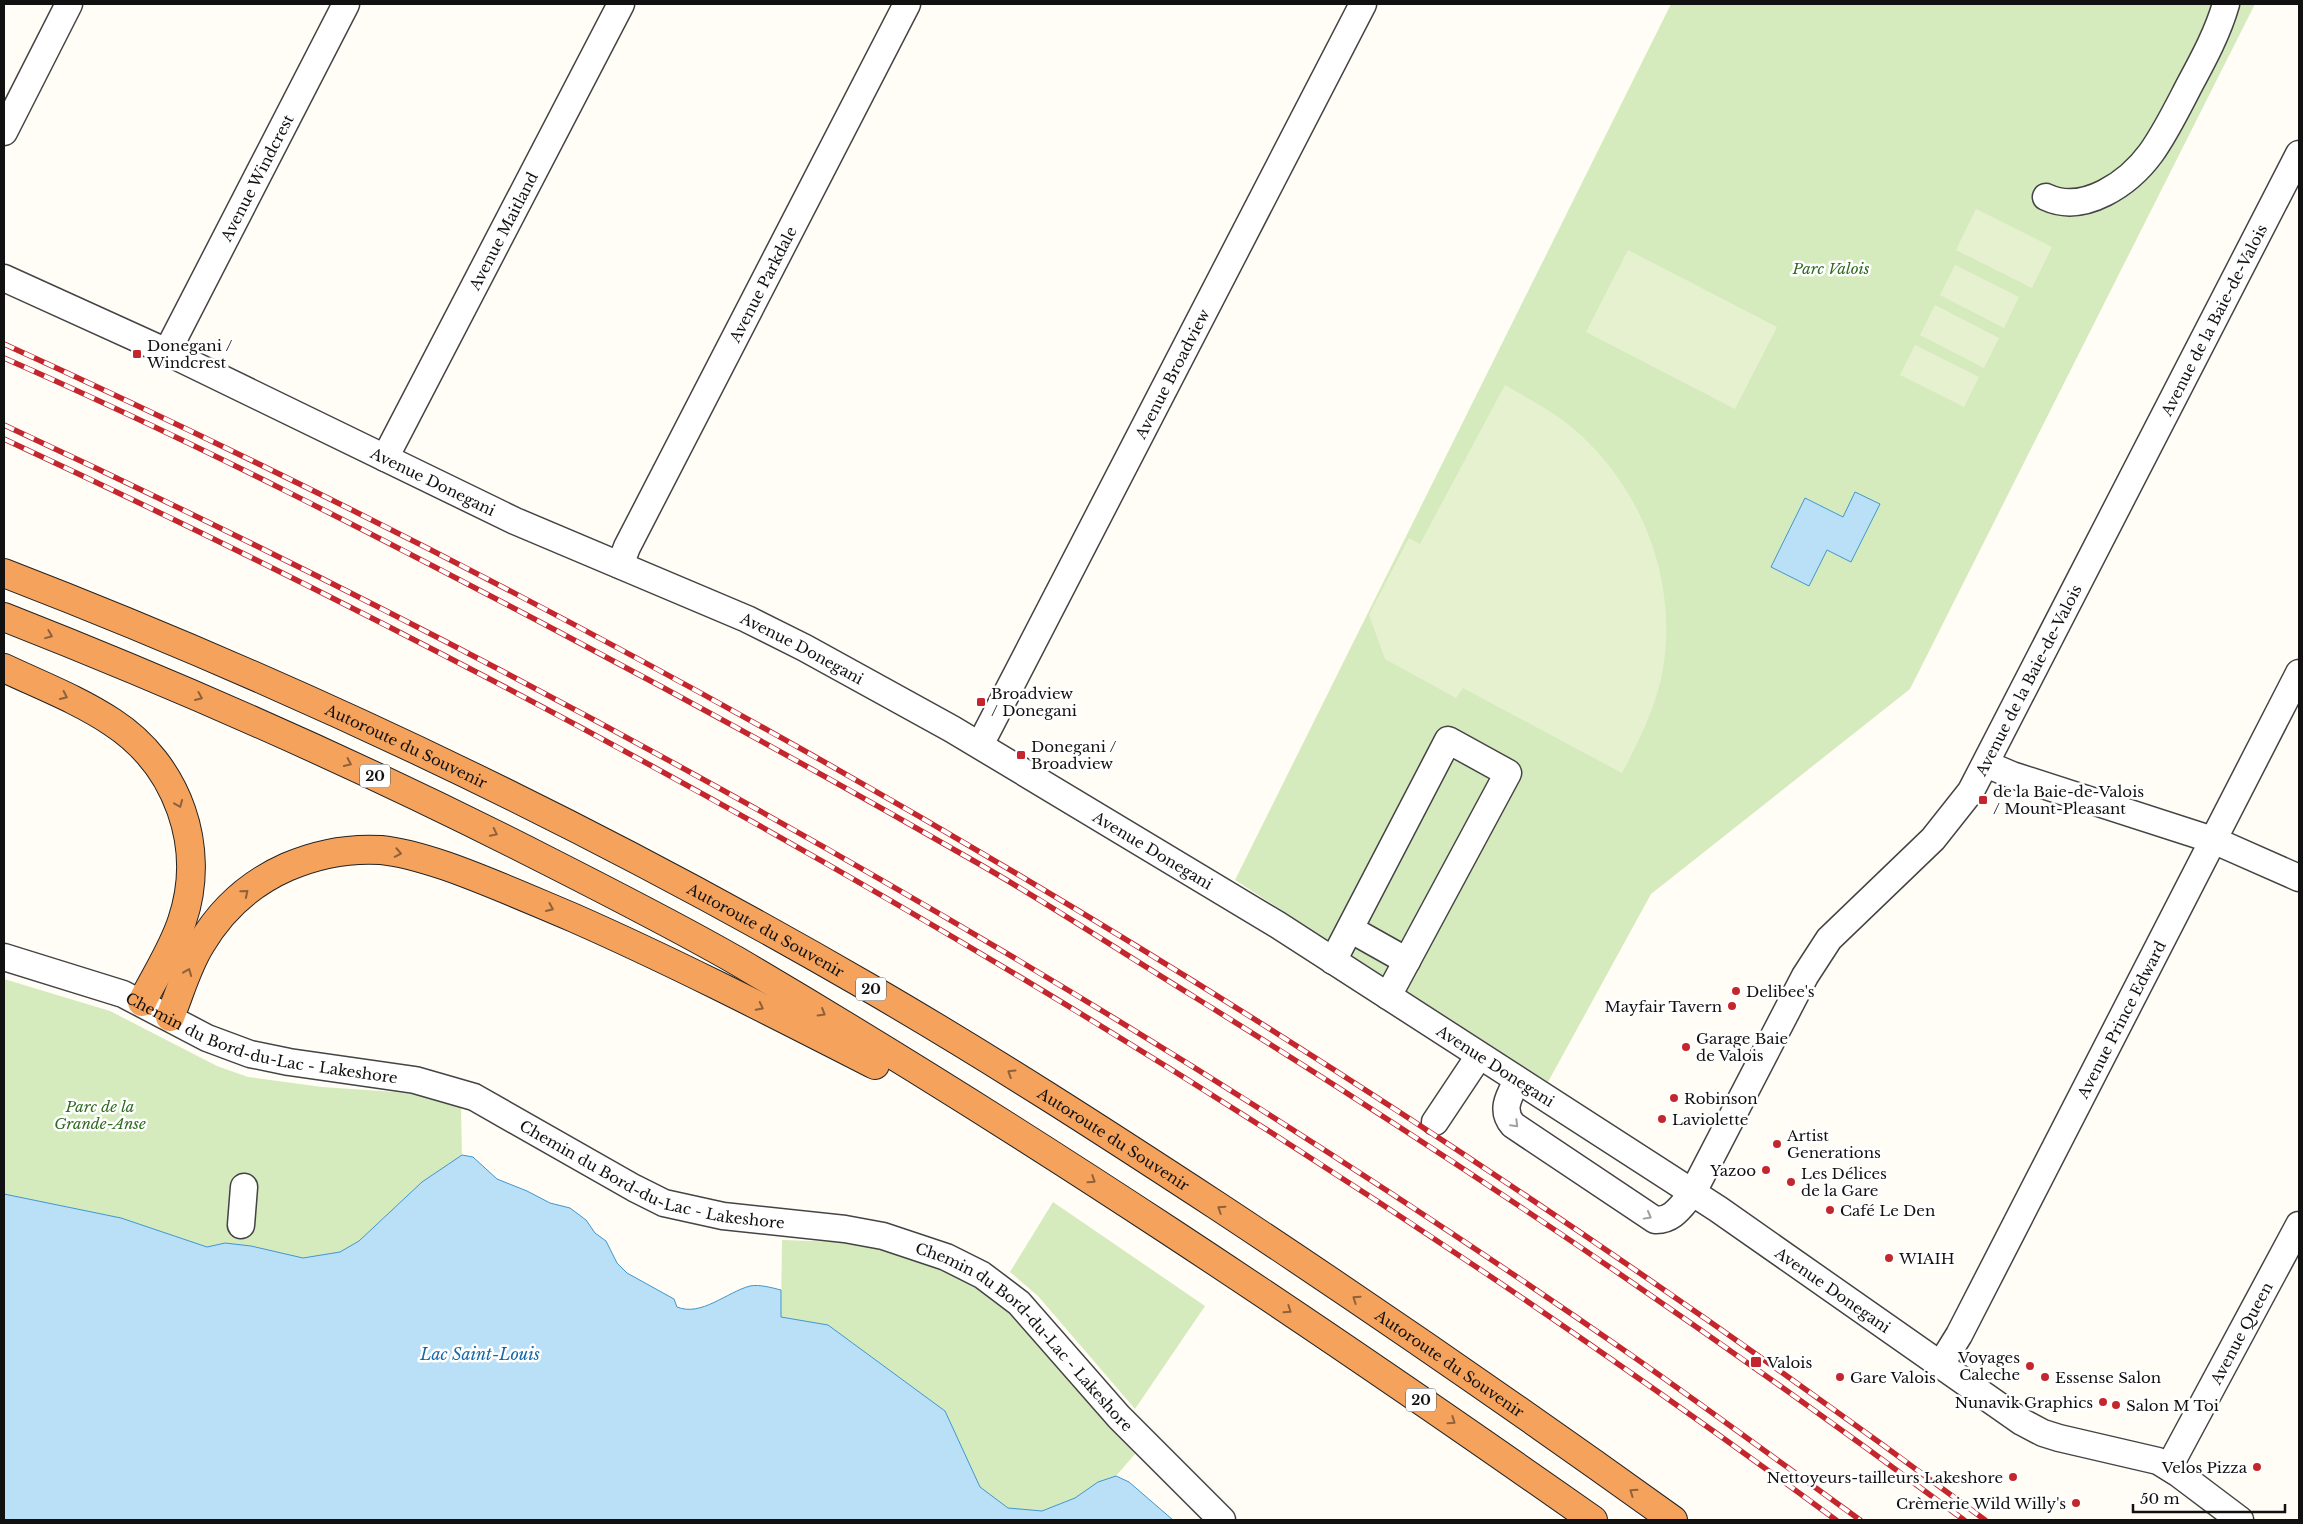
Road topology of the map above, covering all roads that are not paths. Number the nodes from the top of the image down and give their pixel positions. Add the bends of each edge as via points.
1 (69, 4) edge
2 (346, 4) edge
3 (620, 4) edge
4 (907, 4) edge
5 (1363, 4) edge
6 (2226, 4) edge
7 (4, 132) edge
8 (2299, 154) edge
9 (2046, 197) dead end
10 (4, 278) edge
11 (167, 352) junction
12 (385, 458) junction
13 (620, 566) junction
14 (4, 573) edge
15 (4, 617) edge
16 (4, 668) edge
17 (2299, 673) edge
18 (980, 745) junction
19 (1986, 764) junction
20 (2213, 840) junction
21 (2299, 878) edge
22 (1350, 929) junction
23 (4, 957) edge
24 (1334, 961) junction
25 (1407, 961) junction
26 (1388, 996) junction
27 (142, 1002) junction
28 (170, 1017) junction
29 (1479, 1056) junction
30 (1517, 1081) junction
31 (1435, 1122) dead end
32 (1051, 1153) junction
33 (244, 1187) dead end
34 (1692, 1194) junction
35 (241, 1225) dead end
36 (2299, 1225) edge
37 (1941, 1364) junction
38 (2169, 1467) junction
39 (1222, 1520) edge
40 (1593, 1520) edge
41 (1673, 1520) edge
42 (2240, 1520) edge

1 - 7 street
2 - 11 street, Avenue Windcrest
3 - 12 street, Avenue Maitland
4 - 13 street, Avenue Parkdale
5 - 18 street, Avenue Broadview
6 - 9 street via 2222,20 2175,114 2150,154 2130,176 2102,194 2071,203
8 - 19 street, Avenue de la Baie-de-Valois
10 - 11 street, Avenue Donegani
11 - 12 street, Avenue Donegani
12 - 13 street, Avenue Donegani via 515,521
13 - 18 street, Avenue Donegani via 755,623
41 -> 14 highway, Autoroute du Souvenir / 20 via 1255,1231 1090,1122 864,985 666,875 384,734 144,629
15 -> 32 highway, 20 via 261,724 555,864 735,960
16 -> 27 highway via 114,723 142,746 161,768 180,806 191,844 191,882 175,938
17 - 20 street, Avenue Prince Edward
18 - 24 street, Avenue Donegani
19 - 20 street
19 - 34 street, Avenue de la Baie-de-Valois via 1971,792 1934,839 1829,939 1805,976
20 - 21 street
20 - 37 street, Avenue Prince Edward via 1959,1335
22 - 24 street
22 - 25 street
22 - 25 street via 1448,740 1508,773
23 - 27 street, Chemin du Bord-du-Lac - Lakeshore
24 - 26 street, Avenue Donegani
25 - 26 street
26 - 29 street, Avenue Donegani
27 - 28 street, Chemin du Bord-du-Lac - Lakeshore
28 -> 32 highway via 208,933 224,912 259,882 284,868 320,855 359,850 401,853 504,888 622,939
28 - 39 street, Chemin du Bord-du-Lac - Lakeshore via 207,1038 250,1054 415,1080 474,1097 649,1196 683,1209 868,1233 900,1240 946,1257 982,1275 1019,1303 1119,1416
29 - 30 street, Avenue Donegani
29 - 31 street
30 - 34 street, Avenue Donegani
30 -> 34 street, Avenue de la Baie-de-Valois via 1506,1105 1511,1122 1646,1216 1655,1220 1668,1219
32 -> 40 highway, 20 via 1300,1318
33 - 35 street
34 - 37 street, Avenue Donegani
36 - 38 street, Avenue Queen
37 - 38 street, Avenue Donegani via 2022,1422 2043,1433 2141,1456
38 - 42 street, Avenue Donegani

